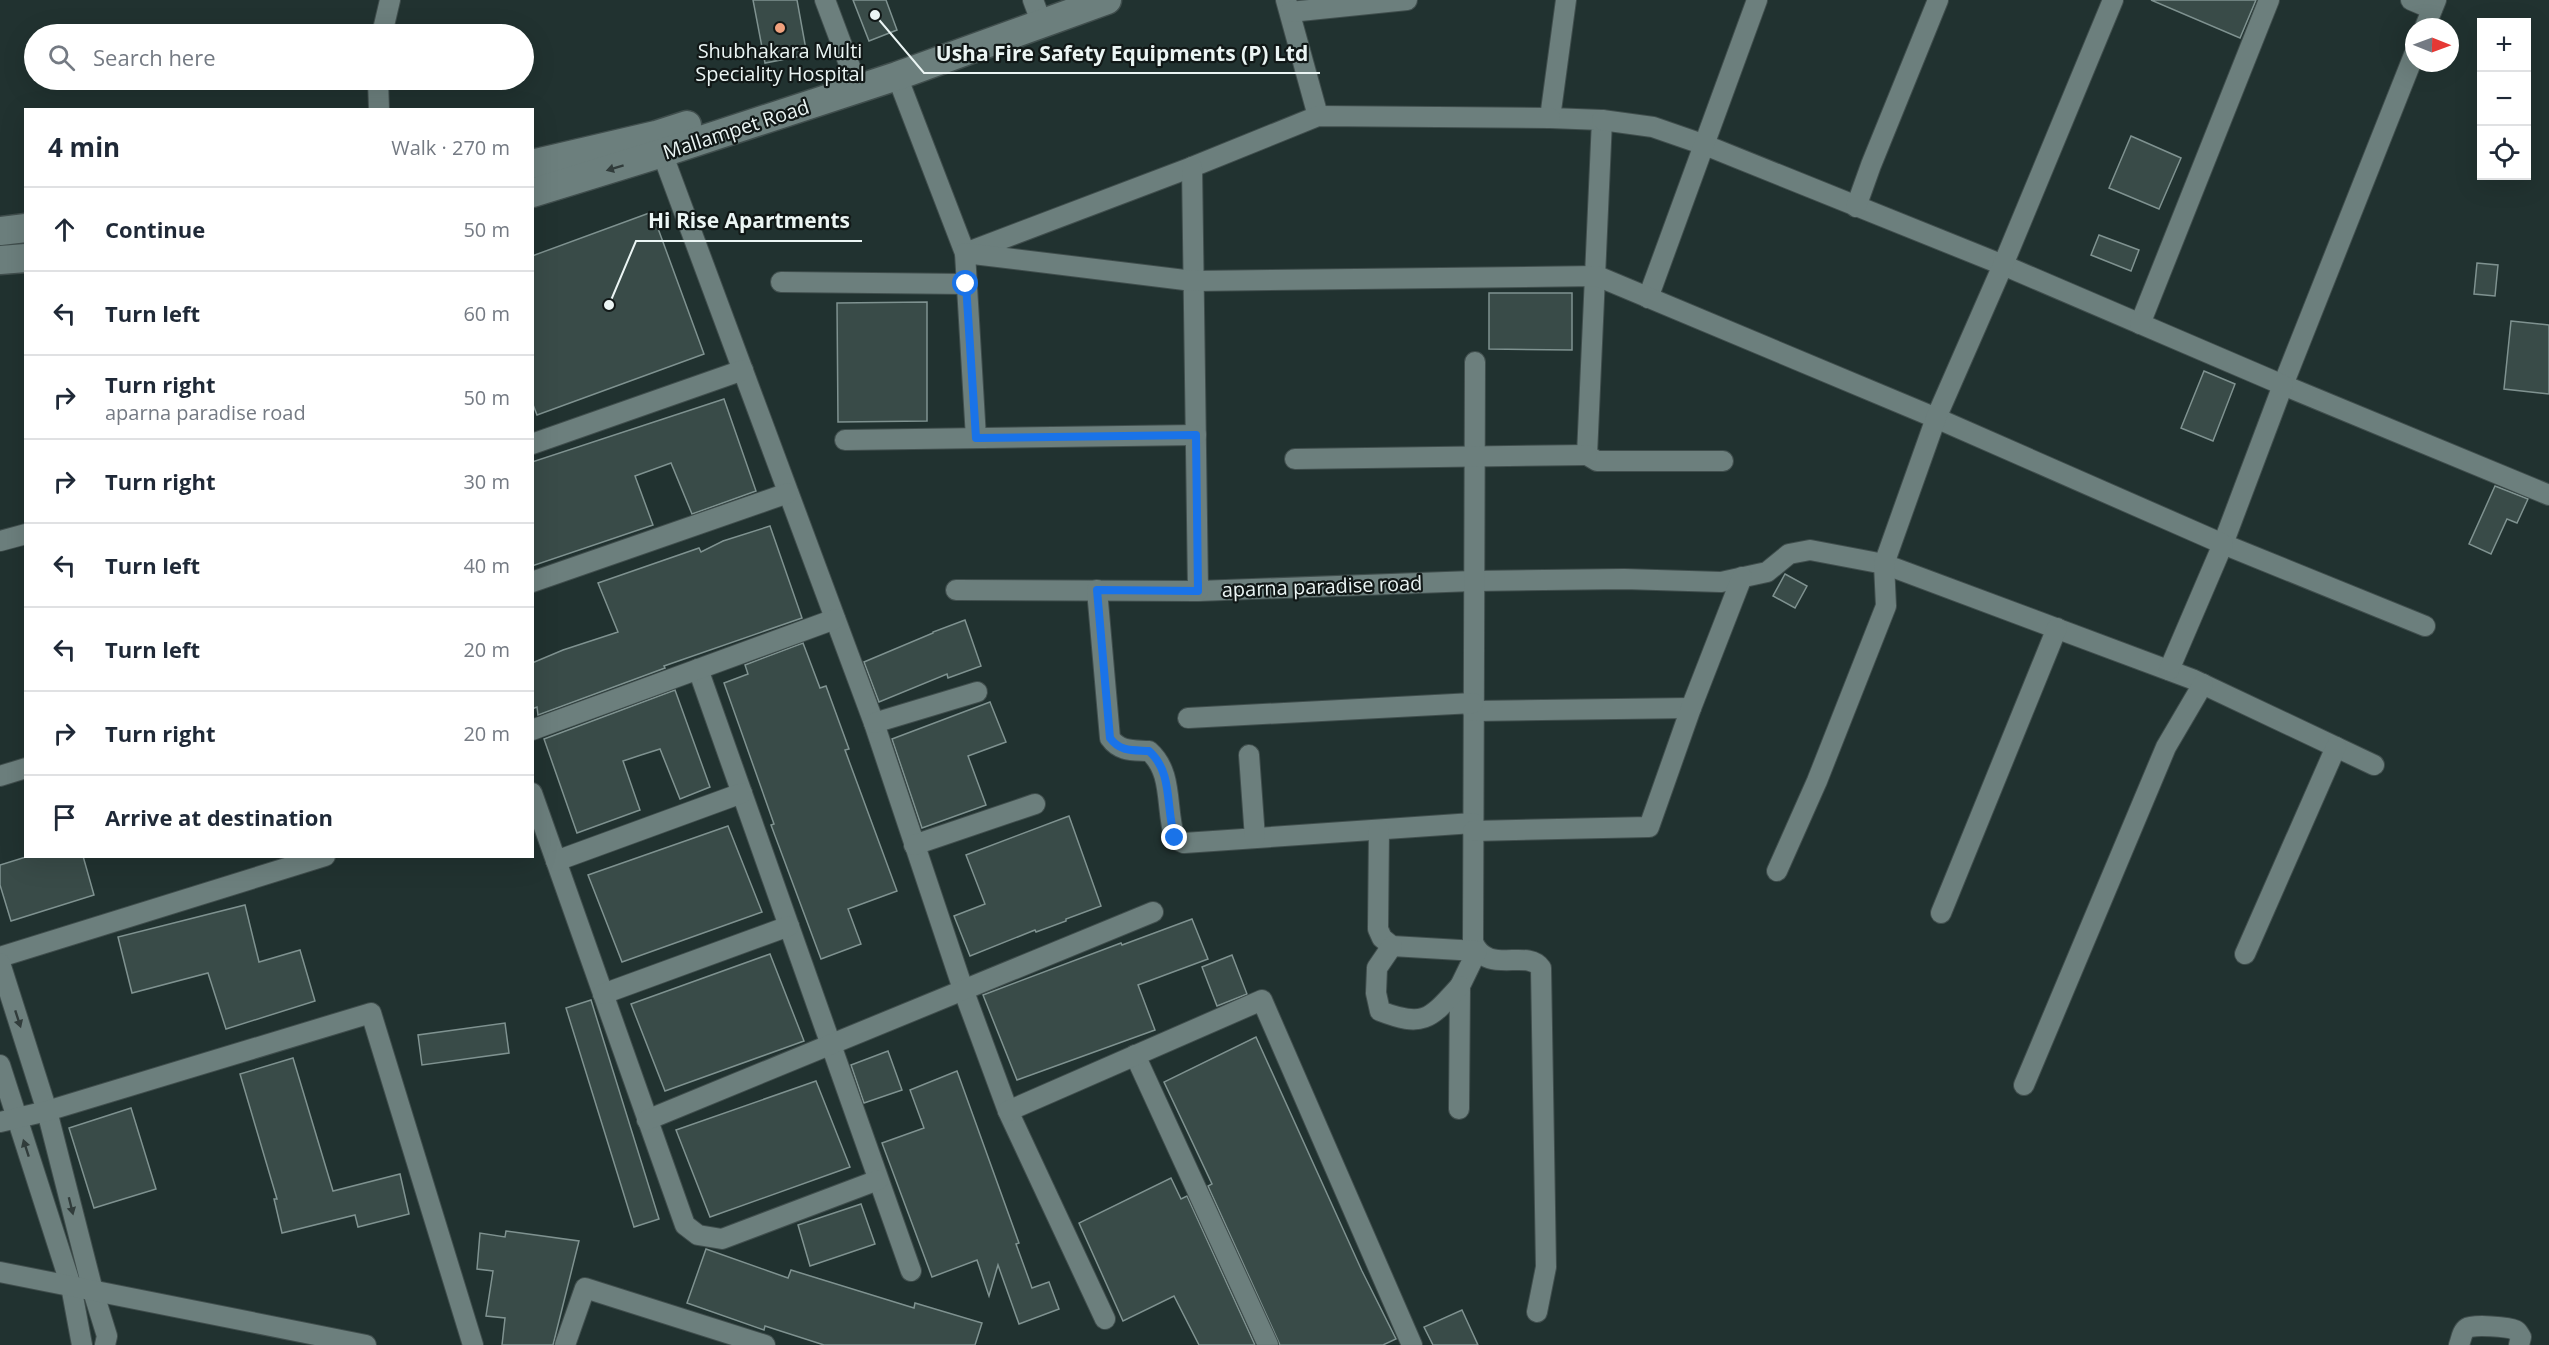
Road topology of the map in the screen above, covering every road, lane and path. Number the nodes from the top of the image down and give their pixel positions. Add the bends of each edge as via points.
1 (390, 0) edge
2 (825, 0) edge
3 (1107, 0) edge
4 (1407, 0) edge
5 (1566, 0) edge
6 (1757, 0) edge
7 (1938, 0) edge
8 (2114, 0) edge
9 (2269, 0) edge
10 (2411, 0) edge
11 (1288, 6) edge
12 (1042, 7) edge
13 (2431, 12) edge
14 (384, 24) edge
15 (852, 72) junction
16 (2407, 72) edge
17 (897, 76) junction
18 (378, 90) edge
19 (379, 108) edge
20 (1318, 116) junction
21 (1550, 118) junction
22 (1602, 120) junction
23 (659, 144) junction
24 (1705, 145) junction
25 (534, 164) edge
26 (1192, 167) junction
27 (534, 192) edge
28 (1856, 207) junction
29 (24, 228) edge
30 (0, 231) edge
31 (965, 253) junction
32 (24, 258) edge
33 (0, 260) edge
34 (2003, 265) junction
35 (1597, 276) junction
36 (1193, 281) junction
37 (781, 282) dead end
38 (966, 284) junction
39 (1648, 298) junction
40 (2140, 324) junction
41 (1475, 362) dead end
42 (743, 370) junction
43 (2283, 385) junction
44 (1936, 418) junction
45 (1196, 435) junction
46 (976, 438) junction
47 (844, 440) dead end
48 (534, 443) edge
49 (1587, 455) junction
50 (1474, 456) junction
51 (1295, 459) dead end
52 (1723, 461) dead end
53 (788, 493) junction
54 (2549, 495) edge
55 (24, 535) edge
56 (0, 541) edge
57 (2223, 544) junction
58 (1884, 564) junction
59 (1742, 577) junction
60 (534, 581) edge
61 (1473, 581) junction
62 (956, 590) dead end
63 (1097, 590) junction
64 (1198, 591) junction
65 (835, 619) junction
66 (2426, 626) dead end
67 (2057, 628) junction
68 (698, 669) junction
69 (2169, 670) junction
70 (2203, 684) junction
71 (977, 692) dead end
72 (1473, 707) junction
73 (1691, 708) junction
74 (1188, 718) dead end
75 (874, 723) junction
76 (534, 729) edge
77 (2336, 747) junction
78 (1249, 755) dead end
79 (2374, 765) dead end
80 (24, 769) edge
81 (0, 776) edge
82 (742, 793) junction
83 (534, 799) edge
84 (1035, 804) dead end
85 (1473, 827) junction
86 (1379, 830) junction
87 (1255, 838) junction
88 (914, 845) junction
89 (319, 858) edge
90 (556, 861) junction
91 (1777, 871) dead end
92 (1153, 912) dead end
93 (1941, 913) dead end
94 (789, 926) junction
95 (1392, 946) junction
96 (1477, 951) junction
97 (2245, 954) dead end
98 (0, 957) edge
99 (0, 963) edge
100 (1460, 986) junction
101 (963, 989) junction
102 (603, 994) junction
103 (831, 1044) junction
104 (1135, 1055) junction
105 (0, 1065) edge
106 (2024, 1085) dead end
107 (1459, 1109) dead end
108 (47, 1111) junction
109 (1008, 1111) junction
110 (8, 1120) edge
111 (647, 1120) junction
112 (879, 1180) junction
113 (910, 1271) dead end
114 (0, 1272) edge
115 (71, 1286) junction
116 (93, 1291) junction
117 (1537, 1312) dead end
118 (1105, 1319) dead end
119 (753, 1343) edge
120 (82, 1345) edge
121 (105, 1345) edge
122 (366, 1345) edge
123 (473, 1345) edge
124 (565, 1345) edge
125 (1268, 1345) edge
126 (1412, 1345) edge
127 (2459, 1345) edge
128 (2519, 1345) edge

1 - 14 street
2 - 15 street
3 - 12 main road, Mallampet Road
4 - 11 street
5 - 21 street
6 - 24 street
7 - 28 street
8 - 34 street
9 - 40 street
10 - 13 street
11 - 20 street
12 - 15 main road, Mallampet Road
12 - 17 main road, Mallampet Road
15 - 23 main road, Mallampet Road
16 - 43 street
17 - 23 main road, Mallampet Road
17 - 31 street
18 - 19 street
20 - 21 street
20 - 26 street
21 - 22 street
22 - 24 street via 1653,127
22 - 35 street
23 - 25 main road, Mallampet Road
23 -> 27 main road, Mallampet Road
23 - 42 street
24 - 28 street
24 - 39 street
26 - 31 street
26 - 36 street, aparna paradise road
28 - 34 street
29 - 30 main road
31 - 36 street
31 - 38 street
32 - 33 main road
34 - 40 street
34 - 44 street
35 - 36 street
35 - 39 street
35 - 49 street
36 - 45 street, aparna paradise road
37 - 38 street
38 - 46 street
39 - 44 street
40 - 43 street
41 - 50 street
42 - 48 street
42 - 53 street
43 - 54 street
43 - 57 street
44 - 57 street
44 - 58 street
45 - 46 street
45 - 64 street, aparna paradise road
46 - 47 street
49 - 50 street
49 - 52 street via 1597,461
50 - 51 street
50 - 61 street
53 - 60 street
53 - 65 street
55 - 56 street
57 - 66 street
57 - 69 street
58 - 59 street, aparna paradise road via 1810,549 1789,554 1767,572
58 - 67 street, aparna paradise road
58 - 91 street via 1886,606 1818,781
59 - 61 street, aparna paradise road via 1721,582
59 - 73 street
61 - 64 street, aparna paradise road
61 - 72 street
62 - 63 street
63 - 64 street
63 - 87 street via 1110,738 1124,750 1149,751 1161,765 1175,838 1184,843
65 - 68 street
65 - 75 street
67 - 69 street, aparna paradise road
67 - 93 street
68 - 76 street
68 - 82 street
69 - 70 street, aparna paradise road
70 - 77 street, aparna paradise road
70 - 106 street via 2166,747
71 - 75 street
72 - 73 street
72 - 74 street
72 - 85 street
73 - 85 street via 1649,827
75 - 88 street
77 - 79 street, aparna paradise road
77 - 97 street
78 - 87 street
80 - 81 street
82 - 90 street
82 - 94 street
83 - 90 street
84 - 88 street
85 - 86 street
85 - 96 street via 1473,942
86 - 87 street
86 - 95 street via 1378,929
88 - 101 street
89 - 98 street
90 - 102 street
92 - 101 street
94 - 102 street
94 - 103 street
95 - 96 street
95 - 100 street via 1377,968 1380,1011 1403,1020 1421,1020
96 - 100 street
96 - 117 street via 1485,958 1534,962 1541,968 1546,1267
99 -> 108 street
100 - 107 street
101 - 103 street
101 - 109 street
102 - 111 street
103 - 111 street
103 - 112 street
104 - 109 street
104 - 125 street
104 - 126 street via 1262,999
105 - 110 street
108 - 110 street
108 -> 116 street
108 - 123 street via 371,1013
109 - 118 street
115 -> 110 street
111 - 112 street via 685,1225 698,1235 722,1239
112 - 113 street
114 - 115 street
115 - 116 street
115 - 120 street
116 - 121 street via 107,1336
116 - 122 street
119 - 124 street via 585,1288
127 - 128 street via 2463,1332 2474,1326 2511,1328 2521,1337

